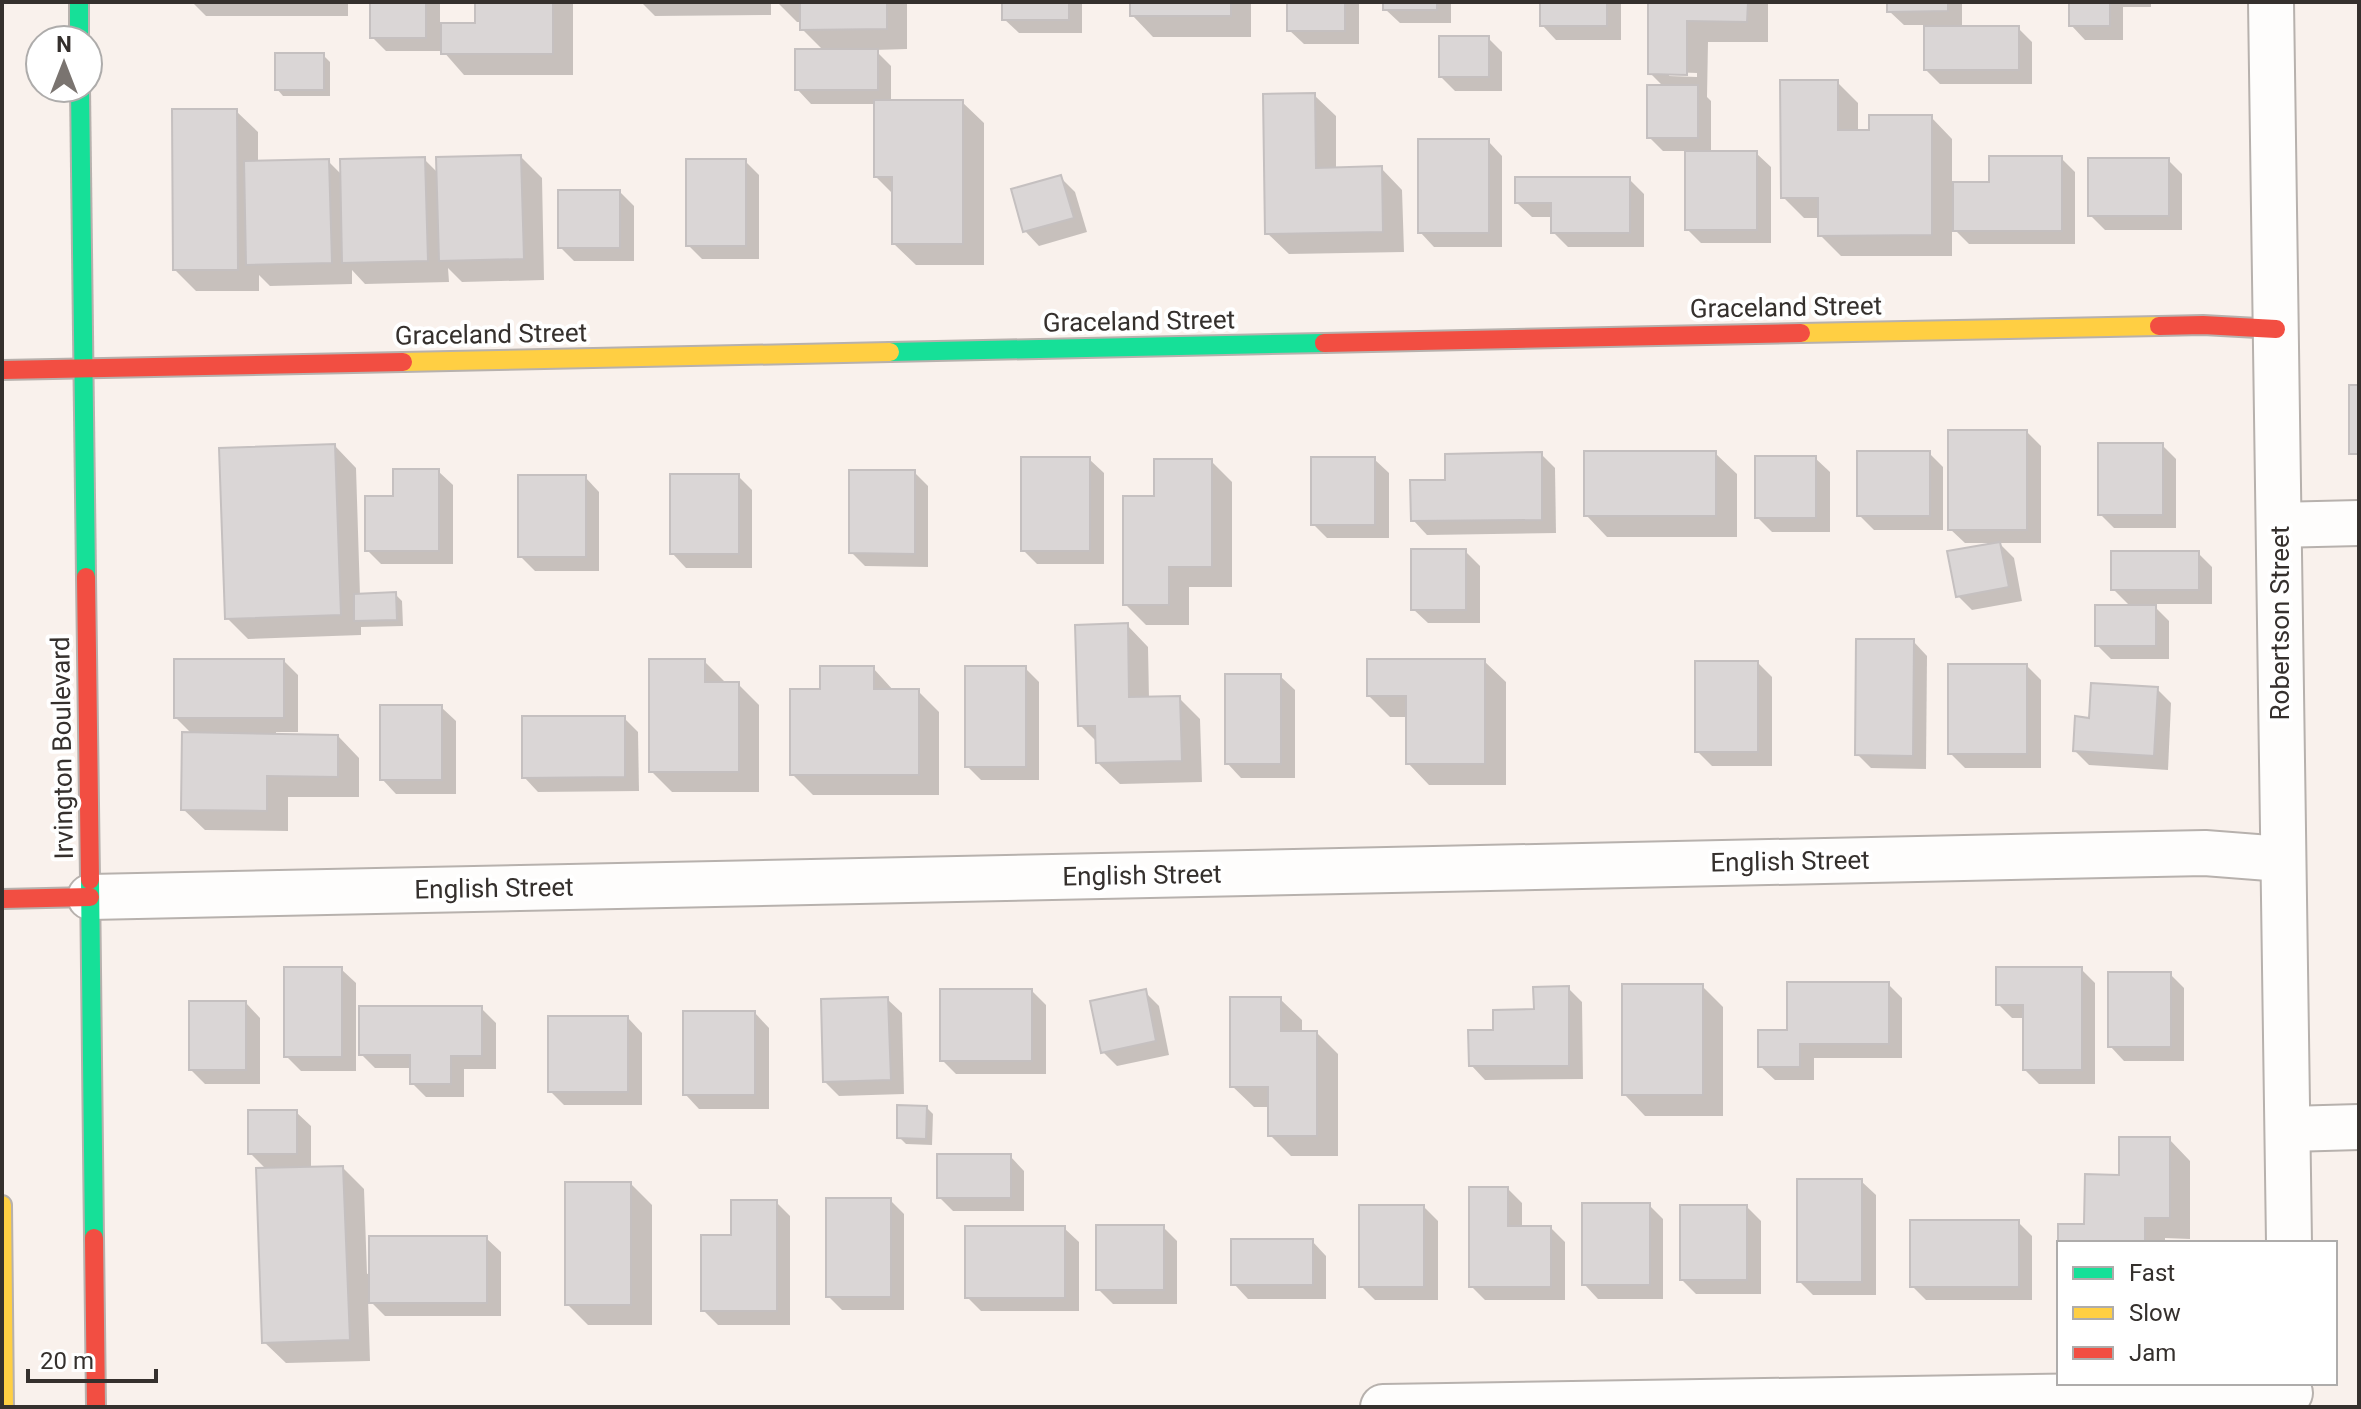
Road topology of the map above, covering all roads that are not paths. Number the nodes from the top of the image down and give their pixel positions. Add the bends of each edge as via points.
1 (79, 2) edge
2 (2271, 2) edge
3 (79, 24) edge
4 (80, 104) edge
5 (2276, 329) junction
6 (84, 369) junction
7 (2, 370) edge
8 (2359, 523) edge
9 (2280, 525) junction
10 (2282, 859) junction
11 (90, 897) junction
12 (2, 899) edge
13 (2359, 1127) edge
14 (2289, 1129) junction
15 (2, 1205) edge
16 (2289, 1241) edge
17 (2290, 1394) edge
18 (4, 1407) edge
19 (96, 1407) edge
20 (1383, 1407) edge

1 - 3 street
2 - 5 street, Robertson Street
4 - 6 street, Irvington Boulevard
5 - 6 street, Graceland Street via 2203,325
5 - 9 street, Robertson Street
6 - 7 street, Graceland Street
6 - 11 street, Irvington Boulevard
8 - 9 street
9 - 10 street, Robertson Street
10 - 11 street, English Street via 2205,853
10 - 14 street, Robertson Street
11 - 12 street, English Street
11 - 19 street, Irvington Boulevard
13 - 14 street
14 - 16 street, Robertson Street
15 - 18 street
17 - 20 street

